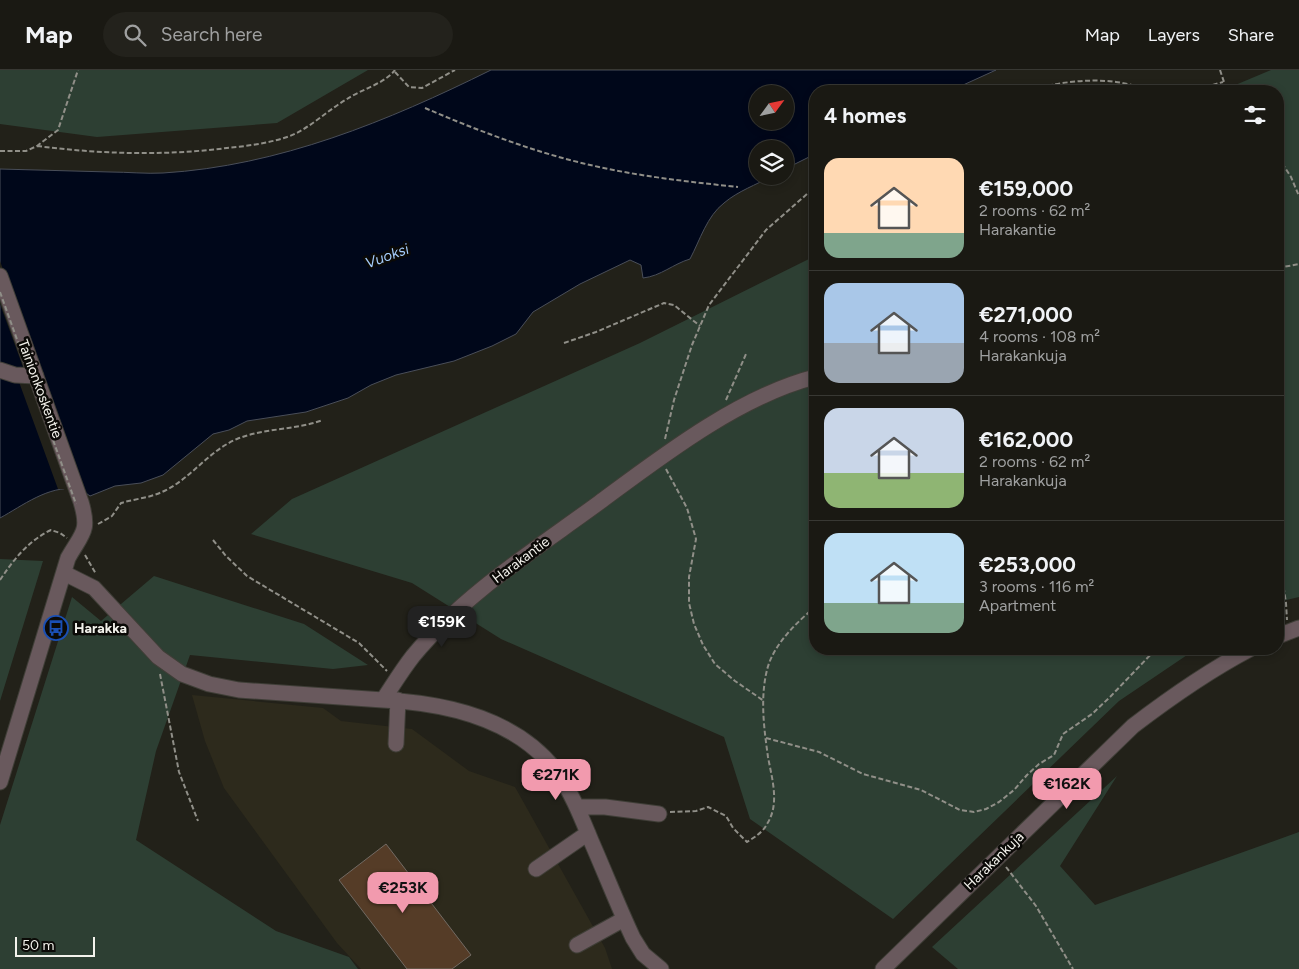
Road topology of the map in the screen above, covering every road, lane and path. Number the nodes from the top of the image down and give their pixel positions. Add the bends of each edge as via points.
1 (78, 70) edge
2 (455, 70) edge
3 (1220, 70) edge
4 (395, 71) edge
5 (1223, 82) junction
6 (1057, 85) edge
7 (1131, 85) edge
8 (1212, 85) edge
9 (1224, 85) edge
10 (425, 108) dead end
11 (38, 146) junction
12 (0, 151) edge
13 (1284, 166) edge
14 (738, 187) dead end
15 (809, 192) edge
16 (1299, 196) edge
17 (1299, 264) edge
18 (1284, 267) edge
19 (0, 276) edge
20 (0, 292) edge
21 (700, 326) junction
22 (564, 343) dead end
23 (746, 354) dead end
24 (0, 370) edge
25 (36, 376) junction
26 (809, 378) edge
27 (323, 420) dead end
28 (718, 421) junction
29 (665, 438) dead end
30 (661, 458) junction
31 (78, 503) junction
32 (86, 525) junction
33 (213, 540) dead end
34 (72, 542) junction
35 (64, 574) junction
36 (0, 580) edge
37 (100, 582) dead end
38 (1284, 590) edge
39 (809, 613) edge
40 (1288, 632) edge
41 (1150, 655) edge
42 (1240, 655) edge
43 (158, 657) junction
44 (396, 679) junction
45 (390, 700) junction
46 (764, 701) junction
47 (766, 738) junction
48 (396, 744) dead end
49 (0, 782) edge
50 (577, 808) junction
51 (659, 814) joint
52 (198, 821) dead end
53 (588, 833) junction
54 (997, 858) junction
55 (536, 870) dead end
56 (624, 919) junction
57 (578, 945) dead end
58 (660, 969) edge
59 (883, 969) edge
60 (1073, 969) edge

1 - 11 path via 58,130
2 - 4 path via 422,88 408,87
3 - 5 path
4 - 11 path via 291,135 252,145 202,152 151,154 92,153
5 - 8 path
5 - 9 path
6 - 7 path via 1113,81
10 - 14 path via 482,132 597,166 685,182
11 - 12 path via 26,151
13 - 16 path
15 - 21 path via 766,230 709,305
17 - 18 path
19 - 25 street, Tainionkoskentie
20 - 31 path, bridge
21 - 22 path via 674,305 664,303
21 - 29 path via 674,400
23 - 28 path
24 - 25 street
25 - 31 street, Tainionkoskentie
26 - 28 street, Harakantie via 761,396
27 - 32 path via 236,439 162,492 121,503 112,516 100,524
28 - 30 street, Harakantie
30 - 44 street, Harakantie via 504,572 452,615
30 - 46 path via 687,508 696,539 689,577 689,603 694,624 715,664
31 - 32 street, Tainionkoskentie
32 - 34 street via 84,533
33 - 44 path via 247,576 359,643
34 - 35 street
34 - 36 path via 51,530 39,536 14,558
34 - 37 path via 85,556
35 - 43 street via 94,588
35 - 49 street
38 - 40 path
39 - 46 path via 773,655 767,669
41 - 47 path via 1092,714 1063,734 1054,754 1014,790 999,802 974,812 960,810 921,790 863,774 819,752
42 - 54 street, Harakankuja via 1178,691 1133,726
43 - 45 street via 182,674 239,690
43 - 52 path via 179,772
44 - 45 street, Harakantie
45 - 48 street
45 - 50 street via 458,710 513,733 536,750 556,772
46 - 47 path
47 - 51 path via 774,781 774,801 767,825 748,842 726,816 708,807
50 - 51 street via 605,807
50 - 53 street
53 - 55 street
53 - 56 street
54 - 59 street, Harakankuja
54 - 60 path via 1036,906
56 - 57 street
56 - 58 street via 643,954

